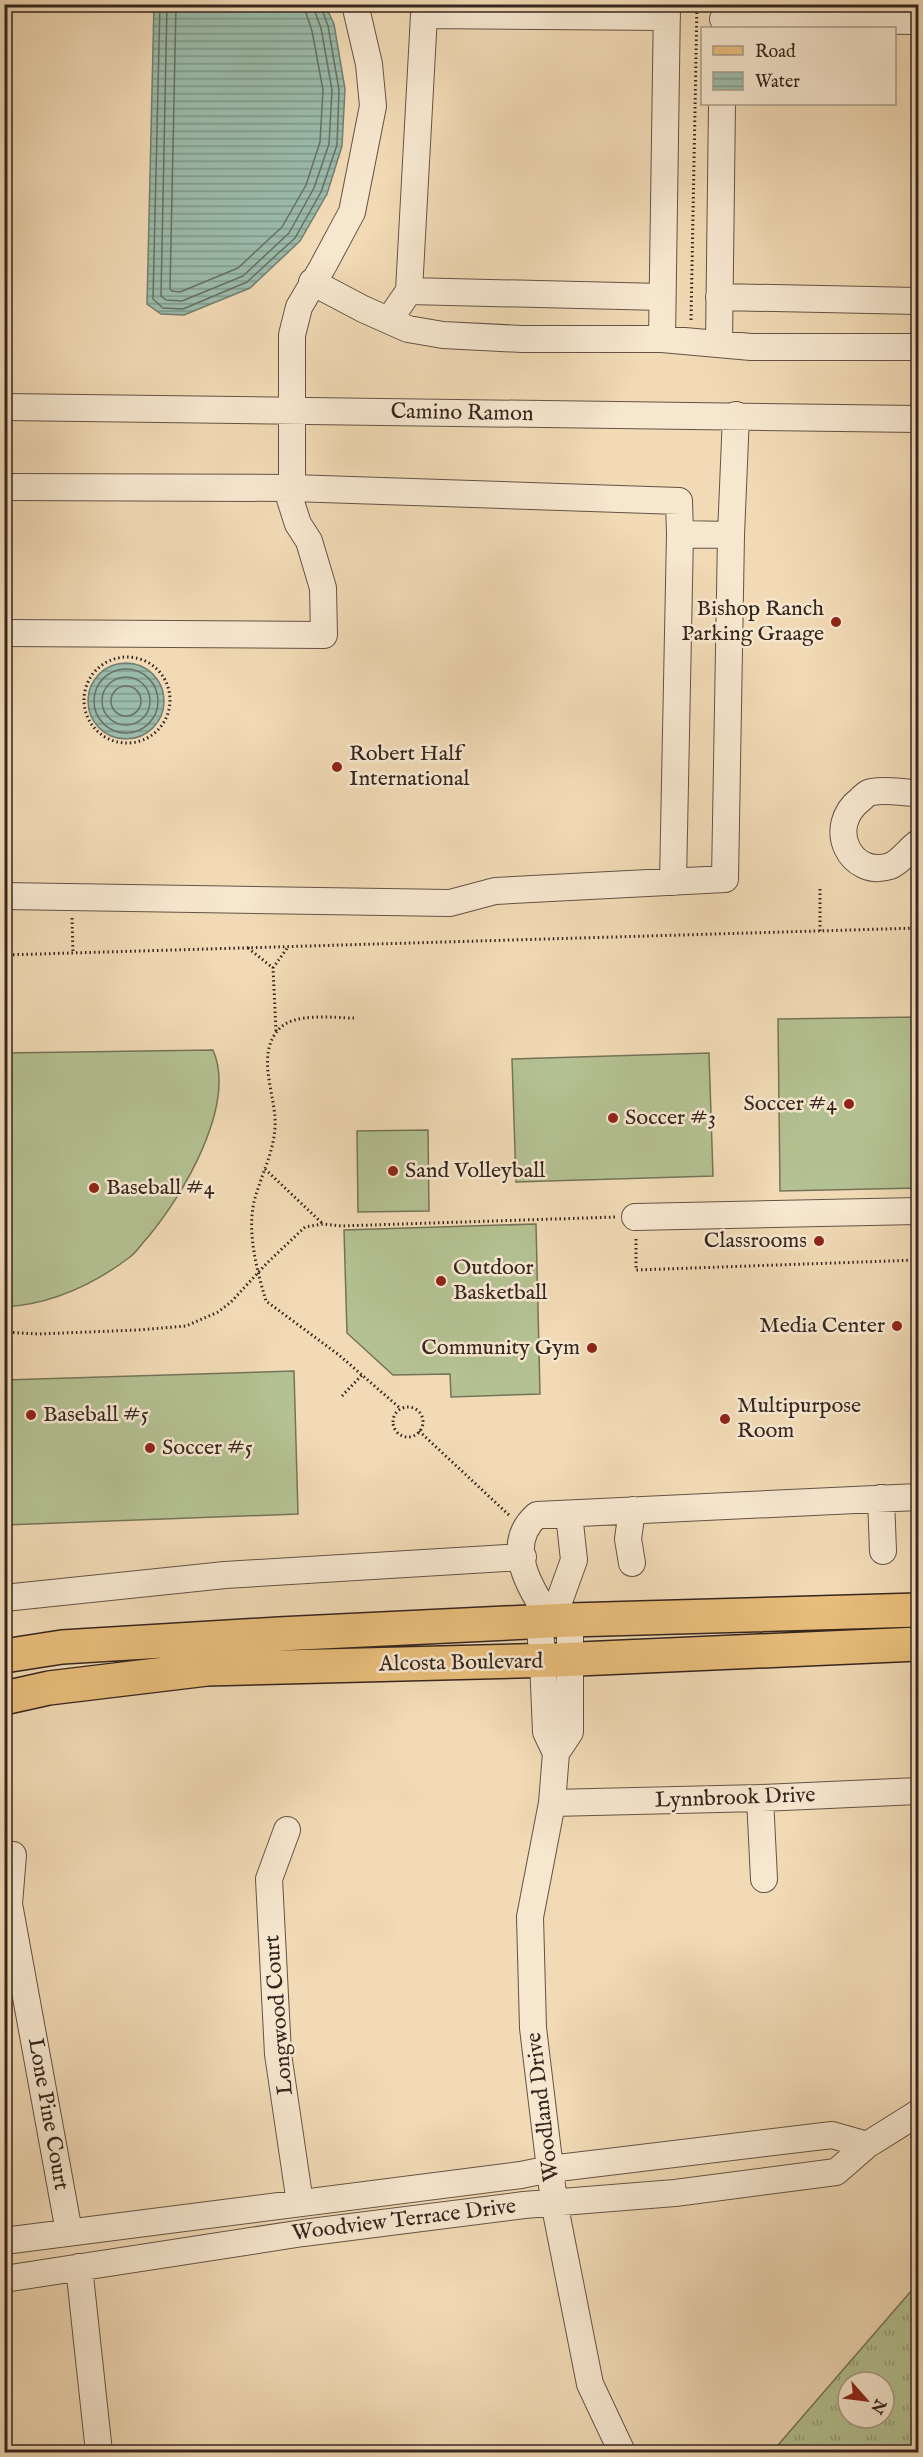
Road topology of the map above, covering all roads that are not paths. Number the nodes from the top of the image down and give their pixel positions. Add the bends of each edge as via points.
1 (355, 4) edge
2 (667, 10) edge
3 (723, 17) edge
4 (918, 21) edge
5 (722, 105) edge
6 (312, 282) junction
7 (409, 291) junction
8 (662, 297) junction
9 (719, 297) junction
10 (918, 301) edge
11 (389, 320) junction
12 (662, 339) junction
13 (719, 343) junction
14 (918, 347) edge
15 (4, 406) edge
16 (292, 411) junction
17 (736, 415) junction
18 (918, 419) edge
19 (4, 487) edge
20 (292, 489) junction
21 (680, 534) junction
22 (731, 535) junction
23 (4, 633) edge
24 (918, 793) edge
25 (918, 843) edge
26 (673, 882) junction
27 (4, 896) edge
28 (918, 1211) edge
29 (635, 1217) road end
30 (918, 1497) edge
31 (881, 1498) junction
32 (632, 1510) junction
33 (569, 1514) junction
34 (883, 1551) dead end
35 (523, 1557) junction
36 (632, 1563) dead end
37 (4, 1598) edge
38 (918, 1610) edge
39 (554, 1621) junction
40 (918, 1644) edge
41 (4, 1656) edge
42 (557, 1660) junction
43 (4, 1698) edge
44 (918, 1791) edge
45 (760, 1798) junction
46 (552, 1803) junction
47 (287, 1830) dead end
48 (13, 1855) dead end
49 (764, 1879) dead end
50 (918, 2113) edge
51 (867, 2145) junction
52 (550, 2169) junction
53 (554, 2202) junction
54 (300, 2203) junction
55 (69, 2232) junction
56 (4, 2241) edge
57 (79, 2267) junction
58 (4, 2279) edge
59 (618, 2451) edge
60 (99, 2452) edge

1 - 6 street via 369,64 373,106 352,212
2 - 7 street via 424,15
2 - 8 street
3 - 4 street
5 - 9 street
6 - 11 street
6 - 16 street via 299,307 292,335
7 - 8 street
7 - 11 street
8 - 12 street
9 - 10 street
9 - 13 street
11 - 12 street via 408,329 443,335
12 - 13 street
13 - 14 street
15 - 16 street, Camino Ramon
16 - 17 street, Camino Ramon
16 - 20 street
17 - 18 street, Camino Ramon
17 - 22 street
19 - 20 street
20 - 21 street via 679,501
20 - 23 street via 290,499 298,524 309,541 323,588 324,635
21 - 22 street
21 - 26 street
22 - 26 street via 725,879
24 - 25 street via 870,792 843,819 843,834 847,849 857,860 877,868 891,865
26 - 27 street via 495,891 450,903
28 - 29 street
30 - 31 street
31 - 32 street
31 - 34 street
32 - 33 street
32 - 36 street via 628,1539
33 - 35 street via 537,1515 528,1522 520,1538
33 - 39 street via 574,1560
35 - 37 street via 225,1575
35 - 39 street via 524,1573 535,1596
38 - 39 main road, Alcosta Boulevard
39 - 41 main road, Alcosta Boulevard via 62,1647
39 - 42 street, Woodland Drive
40 - 42 main road, Alcosta Boulevard
42 - 43 main road, Alcosta Boulevard via 207,1669
42 - 46 street, Woodland Drive via 546,1732 556,1753
44 - 45 street, Lynnbrook Drive
45 - 46 street, Lynnbrook Drive
45 - 49 street
46 - 52 street, Woodland Drive via 530,1917 533,2028
47 - 54 street, Longwood Court via 269,1879 278,2054
48 - 55 street, Lone Pine Court via 9,1904
50 - 51 street, Woodview Terrace Drive
51 - 52 street, Woodview Terrace Drive via 832,2135
51 - 53 street, Woodview Terrace Drive via 836,2172 675,2193
52 - 53 street, Woodland Drive
52 - 54 street, Woodview Terrace Drive
53 - 57 street, Woodview Terrace Drive via 303,2233
53 - 59 street, Woodland Drive via 590,2384
54 - 55 street, Woodview Terrace Drive
55 - 56 street, Woodview Terrace Drive
57 - 58 street, Woodview Terrace Drive
57 - 60 street

